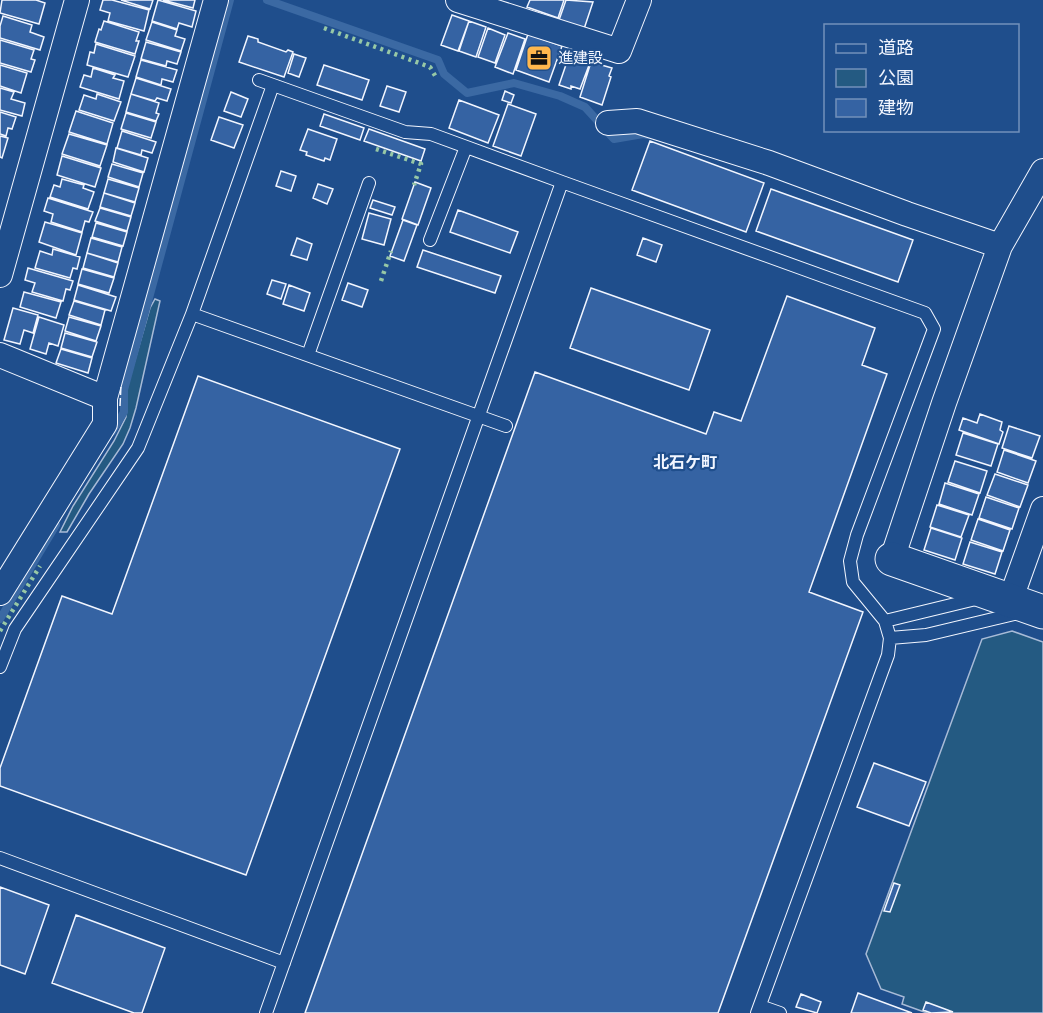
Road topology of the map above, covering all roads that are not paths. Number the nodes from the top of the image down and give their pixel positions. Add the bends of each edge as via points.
1 (77, 0) edge
2 (216, 0) edge
3 (458, 0) edge
4 (639, 0) edge
5 (259, 80) dead end
6 (273, 85) junction
7 (608, 123) dead end
8 (466, 147) junction
9 (1043, 171) edge
10 (562, 182) junction
11 (369, 183) dead end
12 (430, 240) dead end
13 (999, 250) junction
14 (0, 275) edge
15 (192, 314) junction
16 (0, 355) edge
17 (309, 355) junction
18 (105, 398) junction
19 (478, 416) junction
20 (506, 426) dead end
21 (1043, 509) edge
22 (892, 559) joint
23 (0, 593) edge
24 (1020, 604) edge
25 (885, 621) junction
26 (890, 638) junction
27 (0, 667) edge
28 (0, 858) edge
29 (284, 963) junction
30 (759, 1009) edge
31 (266, 1013) edge
32 (780, 1013) edge

1 - 14 street
2 - 18 street
3 - 4 street via 619,51
5 - 6 lane
6 - 8 lane via 405,132 431,134
6 - 15 lane
7 - 13 street via 637,122 769,163
8 - 10 lane
8 - 12 lane
9 - 13 street
10 - 19 lane
10 - 25 lane via 925,313 934,329 850,561 854,582
11 - 17 lane
13 - 22 street
15 - 17 lane
15 - 27 lane via 138,448 15,629
16 - 18 street
17 - 19 lane
18 - 23 street via 105,424
19 - 20 lane
19 - 29 lane
21 - 24 street
22 - 24 street
24 - 25 lane
24 - 26 lane via 926,635
25 - 26 lane
26 - 30 lane via 888,655
28 - 29 lane
29 - 31 lane
30 - 32 lane

